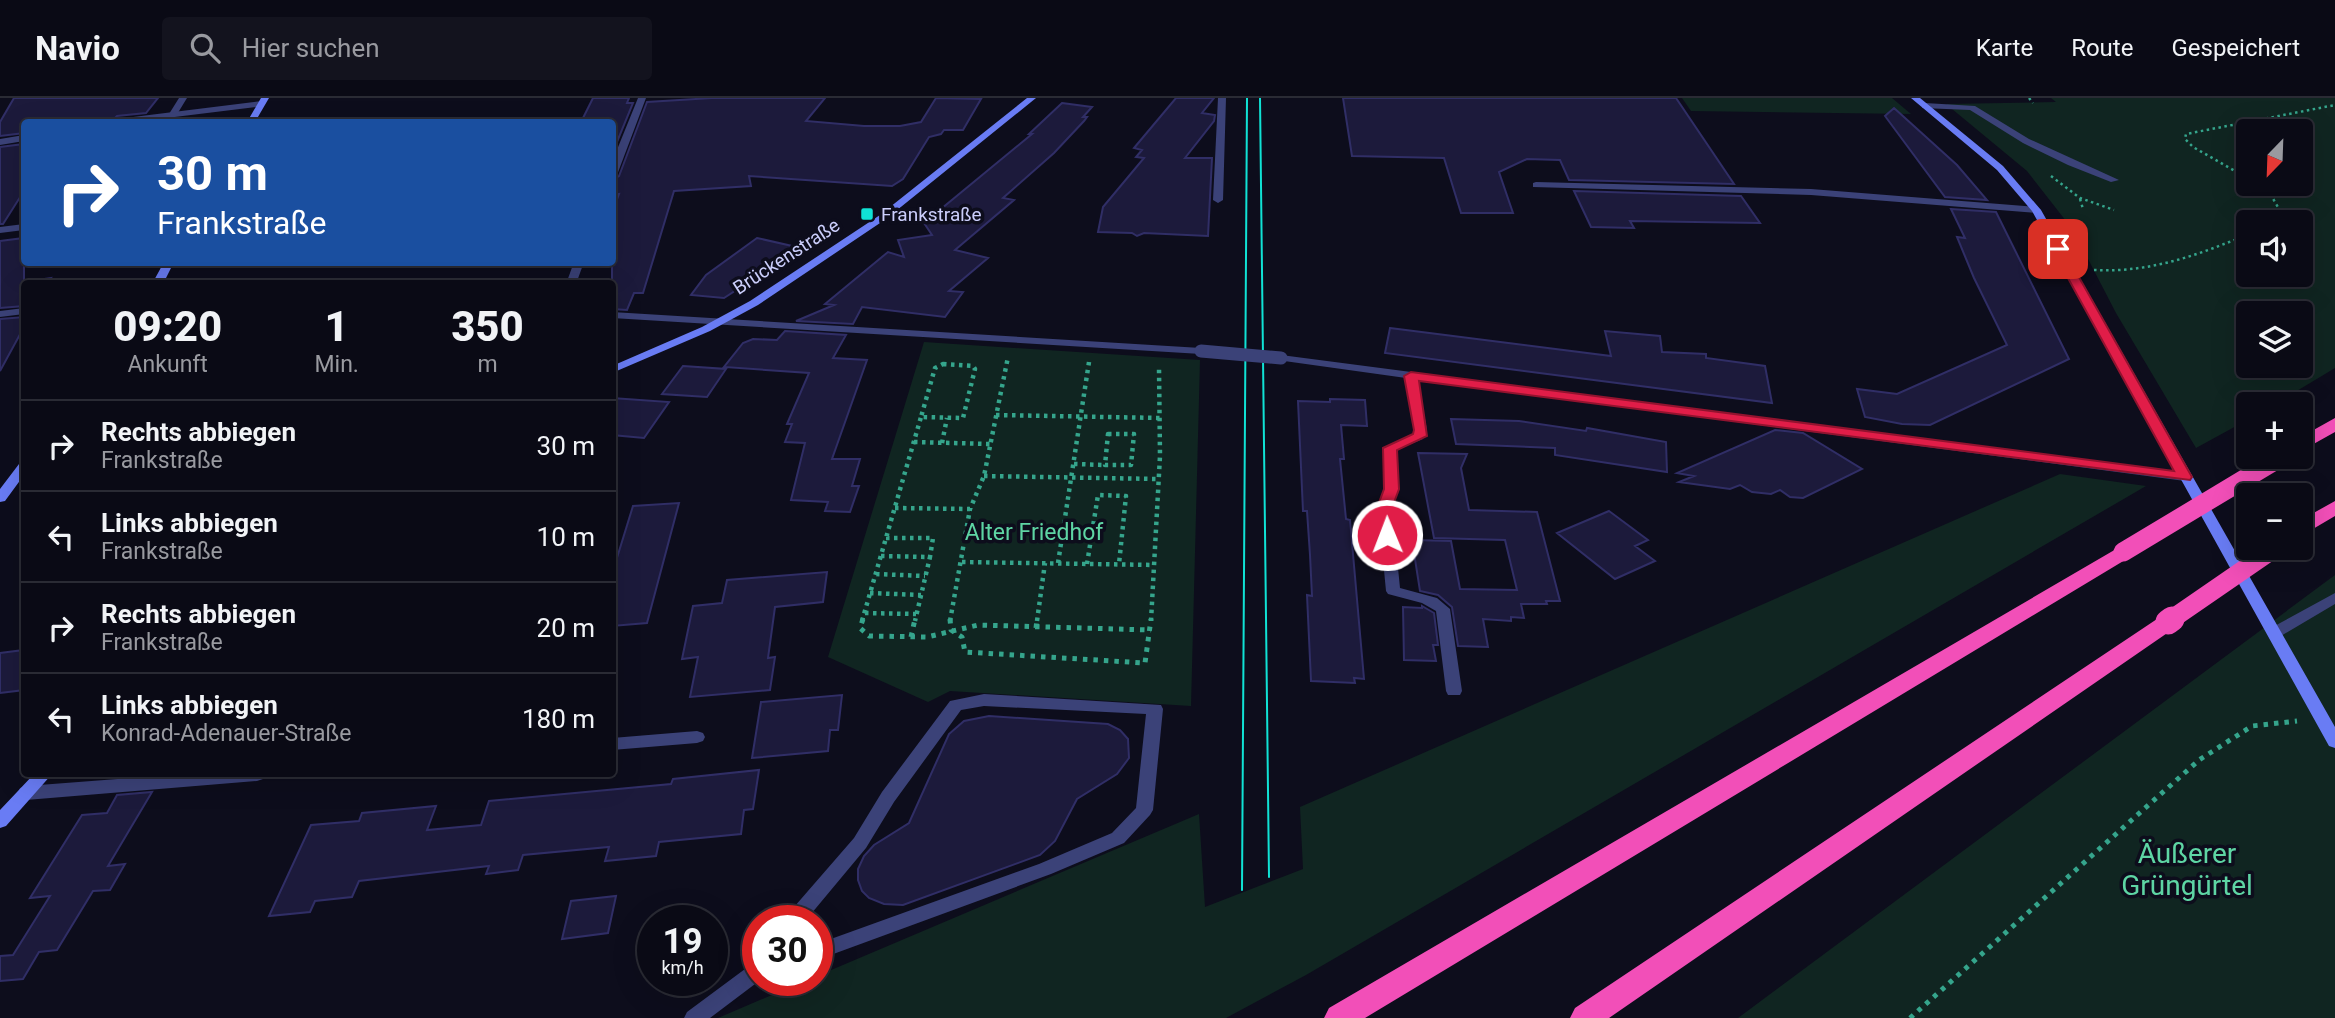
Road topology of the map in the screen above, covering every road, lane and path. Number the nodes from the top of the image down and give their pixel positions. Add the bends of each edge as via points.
1 (183, 98) edge
2 (642, 98) edge
3 (1032, 98) edge
4 (1222, 98) edge
5 (1915, 98) edge
6 (2029, 98) edge
7 (263, 101) edge
8 (2033, 103) dead end
9 (2335, 105) edge
10 (1925, 106) junction
11 (173, 114) junction
12 (138, 119) edge
13 (253, 119) edge
14 (2263, 119) edge
15 (2236, 124) edge
16 (21, 138) edge
17 (0, 142) edge
18 (616, 165) edge
19 (2236, 172) edge
20 (2047, 173) dead end
21 (2114, 180) dead end
22 (1536, 185) dead end
23 (2080, 198) junction
24 (1217, 200) dead end
25 (2083, 209) dead end
26 (2036, 210) junction
27 (2113, 210) dead end
28 (21, 227) edge
29 (0, 230) edge
30 (2236, 239) edge
31 (2068, 268) junction
32 (21, 311) edge
33 (0, 314) edge
34 (616, 315) edge
35 (723, 321) junction
36 (1011, 338) junction
37 (1008, 356) junction
38 (1021, 357) dead end
39 (1075, 361) dead end
40 (1089, 362) junction
41 (1101, 363) dead end
42 (1149, 367) dead end
43 (616, 368) edge
44 (1411, 376) junction
45 (996, 415) junction
46 (1080, 416) junction
47 (921, 417) junction
48 (947, 418) junction
49 (1162, 418) junction
50 (2333, 426) edge
51 (2313, 438) edge
52 (914, 442) junction
53 (942, 443) junction
54 (990, 444) junction
55 (1074, 464) junction
56 (1105, 465) junction
57 (2261, 469) edge
58 (21, 471) edge
59 (984, 476) junction
60 (2185, 477) junction
61 (1072, 478) junction
62 (1159, 479) junction
63 (0, 499) edge
64 (2335, 507) edge
65 (895, 508) junction
66 (970, 509) junction
67 (2313, 522) edge
68 (886, 538) junction
69 (881, 556) junction
70 (930, 557) junction
71 (2258, 560) edge
72 (962, 562) junction
73 (1045, 563) junction
74 (1058, 563) junction
75 (1087, 564) junction
76 (1119, 564) junction
77 (1154, 565) junction
78 (876, 574) junction
79 (925, 576) junction
80 (870, 593) junction
81 (921, 595) junction
82 (2335, 598) edge
83 (864, 613) junction
84 (916, 614) junction
85 (1036, 628) junction
86 (951, 630) junction
87 (1151, 630) junction
88 (2274, 633) junction
89 (911, 637) junction
90 (1454, 691) dead end
91 (2322, 719) junction
92 (697, 737) dead end
93 (2335, 742) edge
94 (616, 744) edge
95 (41, 777) edge
96 (221, 777) edge
97 (26, 793) junction
98 (0, 821) edge
99 (808, 905) edge
100 (833, 946) edge
101 (742, 982) edge
102 (694, 1018) edge
103 (1339, 1018) edge
104 (1585, 1018) edge
105 (1910, 1018) edge

1 - 11 street
2 - 18 street
3 - 35 street, Brückenstraße via 883,217
4 - 24 street
5 - 10 street
6 - 8 path
7 - 11 street
7 - 13 street
9 - 14 path
10 - 21 street via 1972,108 2026,141
10 - 26 street via 2005,173
11 - 12 street
15 - 19 path via 2186,134 2185,139
16 - 17 street
20 - 23 path
22 - 26 street via 1811,192
23 - 25 path
23 - 27 path
26 - 31 street
28 - 29 street
30 - 31 path via 2159,268 2119,273
31 - 60 street
32 - 33 street
34 - 35 street
35 - 36 street
35 - 43 street, Brückenstraße
36 - 37 path
36 - 44 street, bridge via 1281,358
37 - 38 path
37 - 45 path
39 - 40 path
40 - 41 path
40 - 46 path
42 - 49 path via 1161,368
44 - 60 street
44 - 90 street via 1421,430 1419,436 1390,448 1391,489 1385,508 1393,591 1435,601 1443,609
45 - 46 path
45 - 54 path
46 - 49 path
46 - 55 path
47 - 48 path
47 - 48 path via 935,368 943,364 973,366 963,418
47 - 52 path
48 - 53 path
49 - 62 path
50 - 51 highway
52 - 53 path
52 - 65 path
53 - 54 path
54 - 59 path
55 - 56 path
55 - 61 path
56 - 56 path via 1132,465 1134,434 1108,434
57 - 103 highway, bridge
58 - 63 street
59 - 61 path
59 - 66 path
60 - 88 street
61 - 62 path
61 - 74 path
62 - 77 path
64 - 67 highway
65 - 66 path
65 - 68 path
66 - 72 path
68 - 69 path
68 - 70 path via 933,538
69 - 70 path
69 - 78 path
70 - 79 path
71 - 104 highway, bridge
72 - 73 path
72 - 86 path
73 - 74 path
73 - 85 path
74 - 75 path
75 - 76 path
75 - 76 path via 1098,495 1126,496
76 - 77 path
77 - 87 path
78 - 79 path
78 - 80 path
79 - 81 path
80 - 81 path
80 - 83 path
81 - 84 path
82 - 88 street
83 - 84 path
83 - 89 path via 860,628 869,636
84 - 89 path
85 - 86 path via 978,625
85 - 87 path
86 - 87 path via 962,637 965,652 1145,663
86 - 89 path
88 - 91 street
91 - 93 street
91 - 105 path via 2252,726 2199,760
92 - 94 street
95 - 97 street
96 - 97 street
97 - 98 street
99 - 100 street via 860,843 956,705 984,700 1155,709 1144,810 1118,838
101 - 102 street

